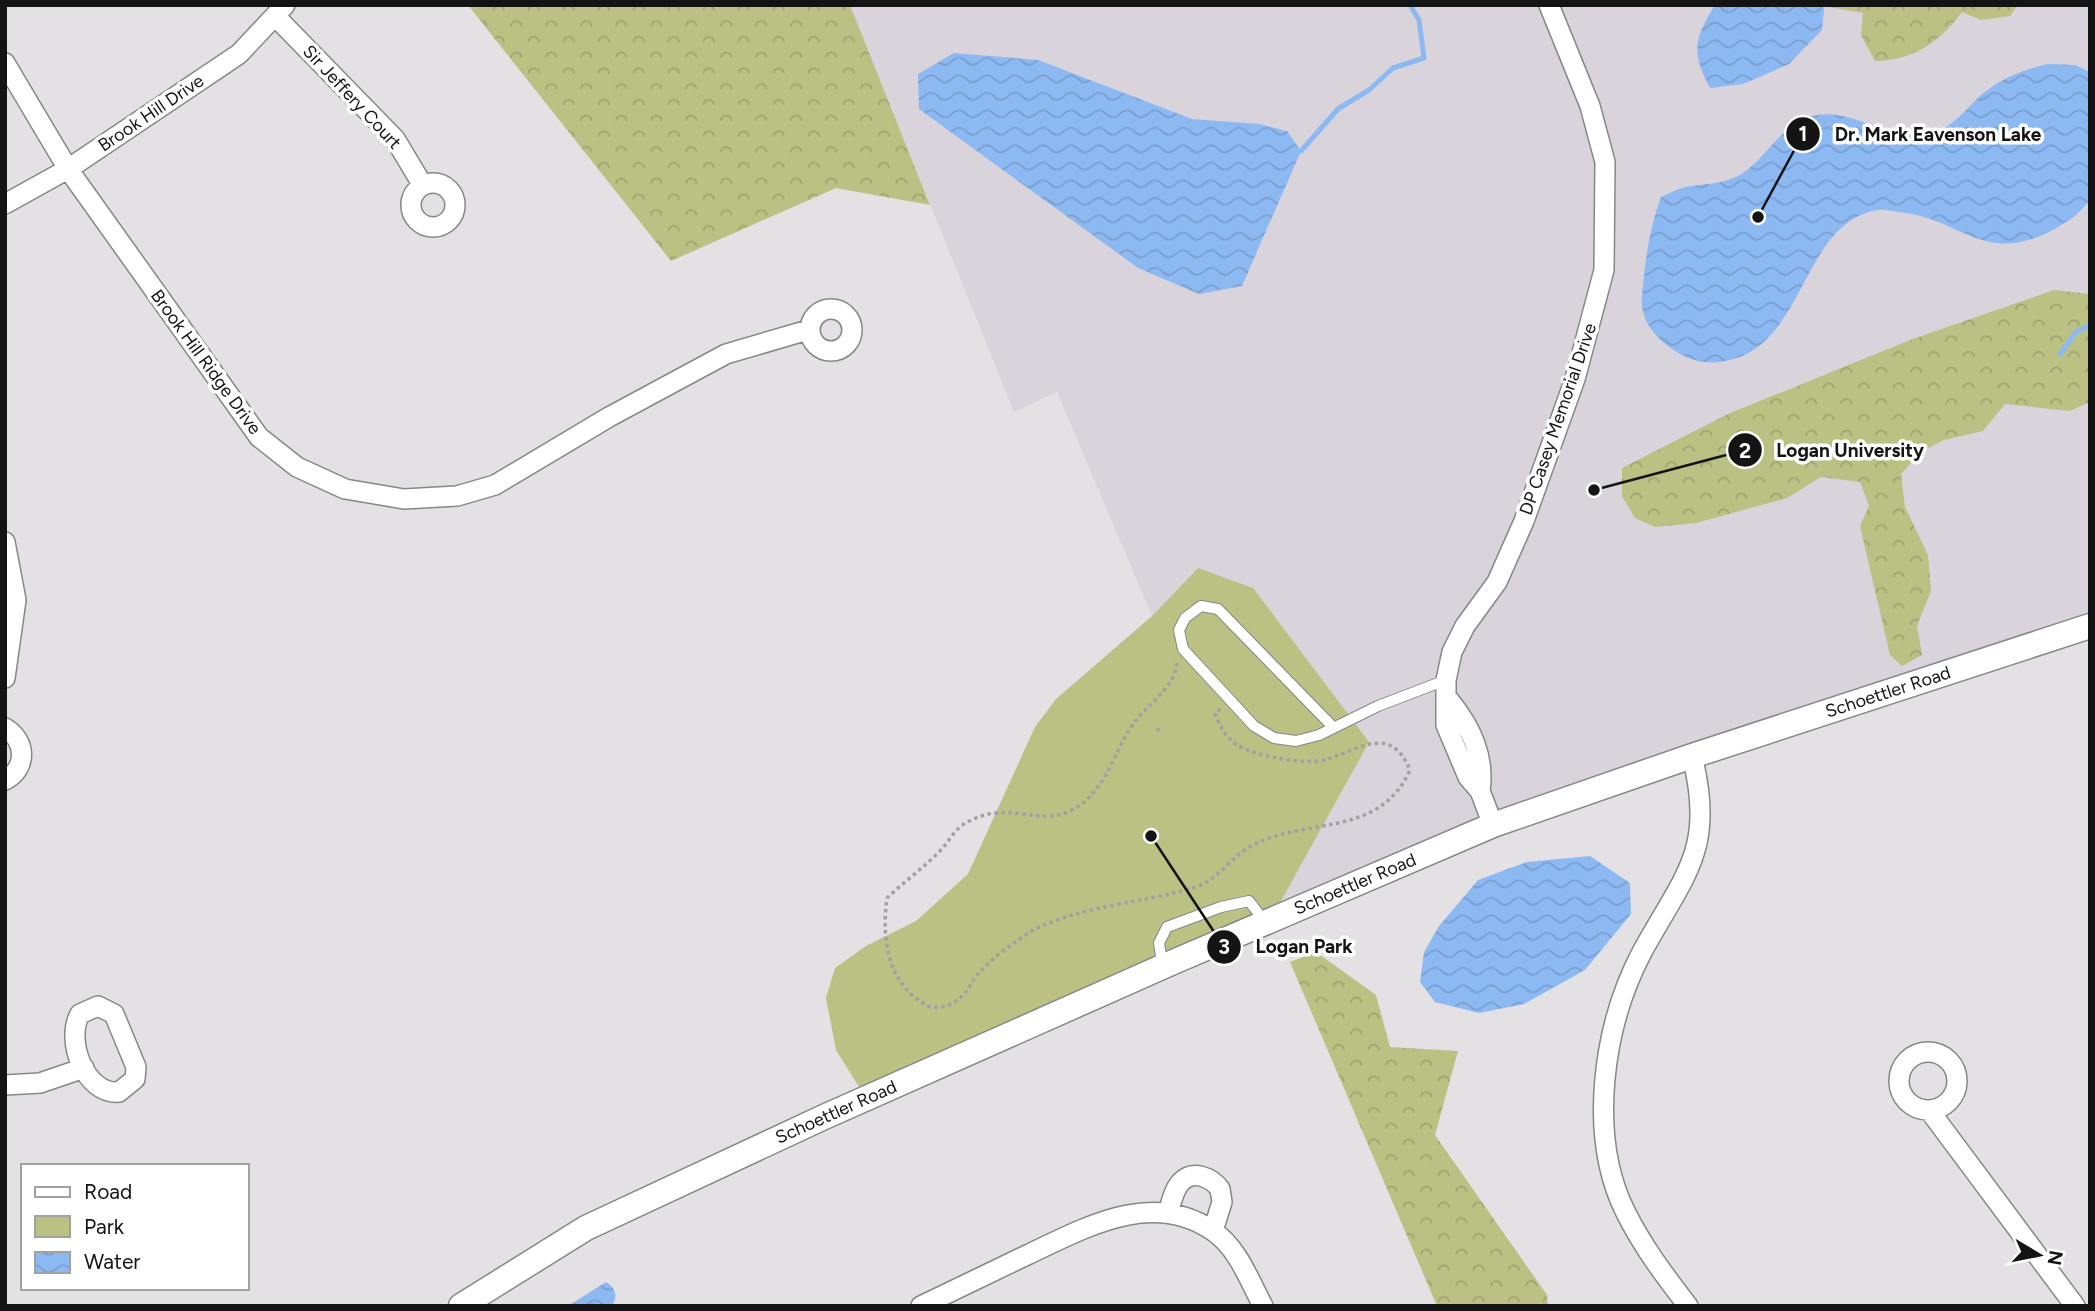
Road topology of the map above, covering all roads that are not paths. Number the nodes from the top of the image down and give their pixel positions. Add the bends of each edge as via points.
1 (1549, 5) edge
2 (280, 10) edge
3 (5, 63) edge
4 (68, 169) junction
5 (422, 184) dead end
6 (5, 204) edge
7 (808, 330) dead end
8 (5, 542) edge
9 (2090, 626) edge
10 (5, 678) edge
11 (1448, 690) junction
12 (1333, 727) junction
13 (5, 728) edge
14 (1692, 756) junction
15 (5, 779) edge
16 (1493, 825) junction
17 (1265, 923) junction
18 (1171, 963) junction
19 (84, 1068) dead end
20 (5, 1085) edge
21 (1928, 1110) dead end
22 (1168, 1213) junction
23 (1213, 1231) junction
24 (461, 1306) edge
25 (921, 1306) edge
26 (1263, 1306) edge
27 (1688, 1306) edge
28 (2076, 1306) edge

1 - 11 street, DP Casey Memorial Drive via 1590,106 1605,162 1604,270 1575,379 1524,521 1497,582 1452,652
2 - 4 street, Brook Hill Drive via 239,54
2 - 5 street, Sir Jeffery Court via 395,139
3 - 4 street, Brook Hill Ridge Drive
4 - 6 street, Brook Hill Drive
4 - 7 street, Brook Hill Ridge Drive via 259,437 297,467 345,489 414,499 481,490 726,354
8 - 10 street via 16,600
9 - 14 street, Schoettler Road
11 - 12 lane via 1378,706
11 - 16 street via 1465,719 1483,768 1480,791
12 - 12 lane via 1218,609 1208,605 1192,610 1179,630 1179,640 1254,726 1274,738 1296,741
13 - 15 street via 15,735 22,752 17,770
14 - 16 street, Schoettler Road
14 - 27 street via 1701,793 1699,840 1689,870 1620,1001 1606,1057 1605,1088 1606,1137 1625,1212
16 - 17 street, Schoettler Road
17 - 18 street, Schoettler Road
17 - 18 lane via 1250,901 1221,906 1167,928 1159,943 1161,956
18 - 24 street, Schoettler Road via 586,1228
19 - 20 street via 40,1083
21 - 28 street
22 - 23 street
22 - 23 street via 1184,1178 1207,1178 1220,1189 1222,1202
22 - 25 street via 1138,1212 1100,1221
23 - 26 street via 1234,1252

